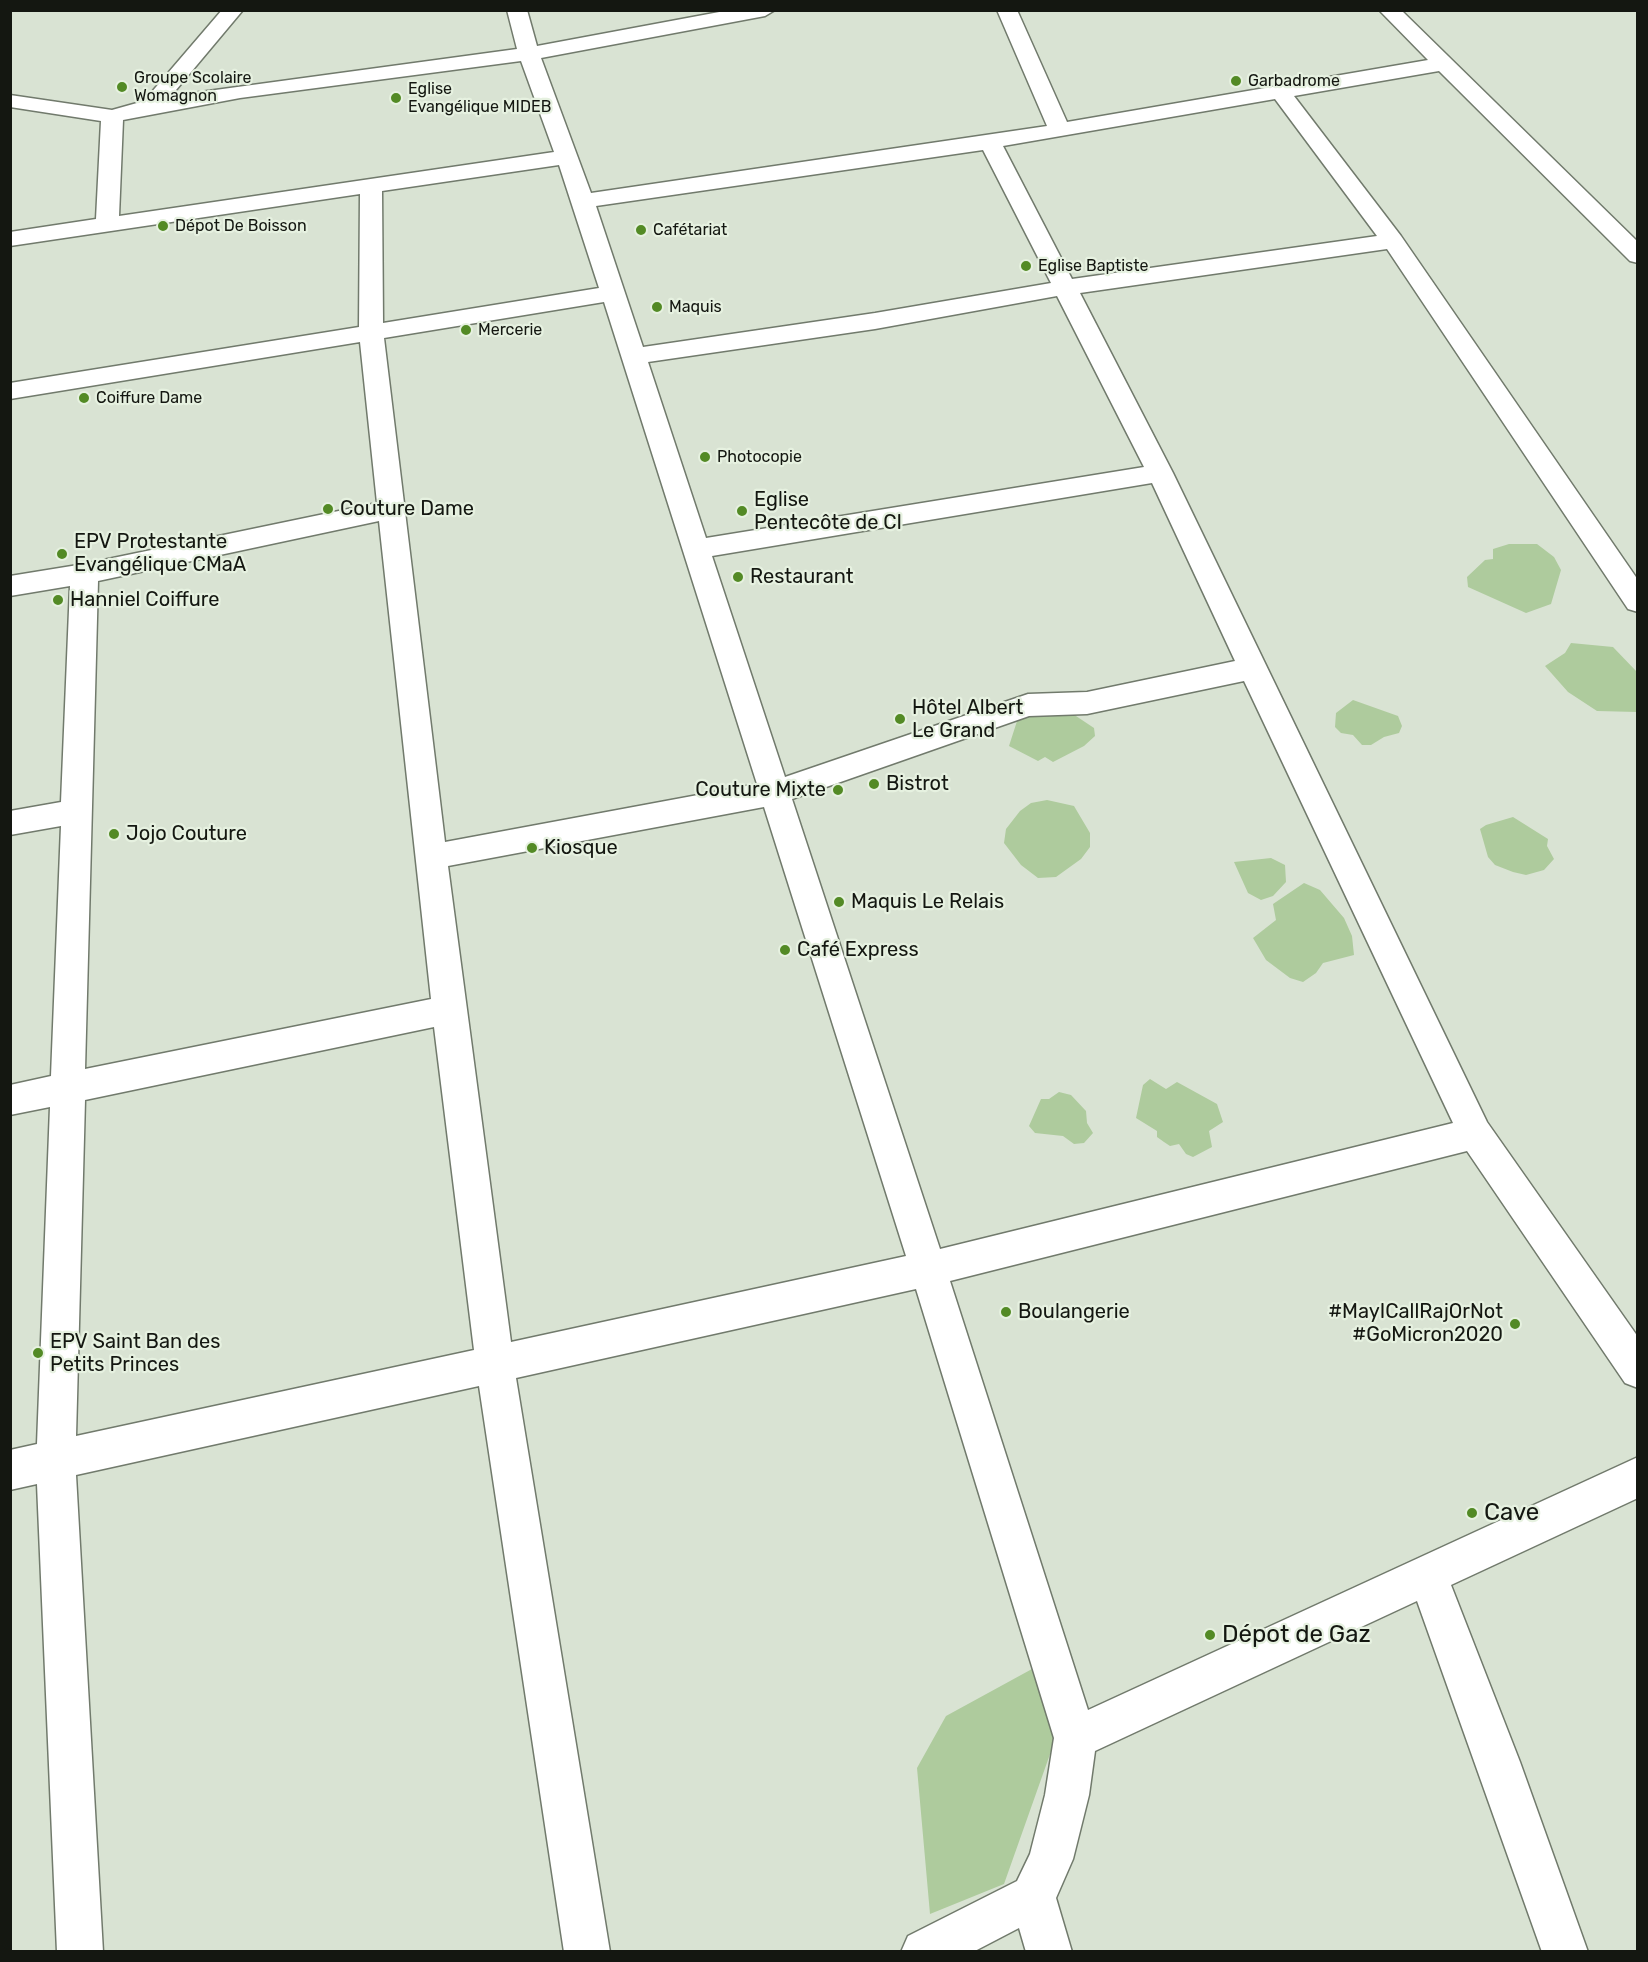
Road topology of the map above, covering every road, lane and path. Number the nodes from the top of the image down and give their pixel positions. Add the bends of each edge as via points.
1 (233, 10) edge
2 (517, 10) edge
3 (765, 10) edge
4 (1007, 10) edge
5 (1389, 10) edge
6 (529, 54) junction
7 (1443, 64) junction
8 (1280, 92) junction
9 (10, 101) edge
10 (152, 106) junction
11 (112, 116) junction
12 (1060, 130) junction
13 (990, 142) junction
14 (565, 157) junction
15 (371, 184) junction
16 (583, 201) junction
17 (107, 224) junction
18 (10, 239) edge
19 (1393, 241) junction
20 (1638, 256) edge
21 (1064, 288) junction
22 (612, 293) junction
23 (371, 331) junction
24 (633, 356) junction
25 (10, 392) edge
26 (1160, 473) junction
27 (392, 509) junction
28 (696, 549) junction
29 (84, 574) junction
30 (10, 586) edge
31 (1638, 602) edge
32 (1253, 668) junction
33 (774, 793) junction
34 (78, 811) junction
35 (10, 823) edge
36 (431, 856) junction
37 (449, 1010) junction
38 (70, 1086) junction
39 (10, 1100) edge
40 (1475, 1133) junction
41 (928, 1269) junction
42 (495, 1366) junction
43 (1638, 1370) edge
44 (56, 1460) junction
45 (10, 1470) edge
46 (1638, 1477) edge
47 (1427, 1574) junction
48 (1075, 1738) junction
49 (1033, 1897) junction
50 (80, 1952) edge
51 (587, 1952) edge
52 (924, 1952) edge
53 (1050, 1952) edge
54 (1565, 1952) edge

1 - 10 street
2 - 6 street
3 - 6 street
4 - 12 street
5 - 7 street
6 - 10 street
6 - 14 street
7 - 8 street
7 - 20 street
8 - 12 street
8 - 19 street
9 - 11 street
10 - 11 street
11 - 17 street
12 - 13 street
13 - 16 street
13 - 21 street
14 - 15 street
14 - 16 street
15 - 17 street
15 - 23 street
16 - 22 street
17 - 18 street
19 - 21 street
19 - 31 street
21 - 24 street via 875,321
21 - 26 street
22 - 23 street
22 - 24 street
23 - 25 street
23 - 27 street
24 - 28 street
26 - 28 street
26 - 32 street
27 - 29 street
27 - 36 street
28 - 33 street
29 - 30 street
29 - 34 street
32 - 33 street via 1087,703 1028,705
32 - 40 street
33 - 36 street
33 - 41 street
34 - 35 street
34 - 38 street
36 - 37 street
37 - 38 street
37 - 42 street
38 - 39 street
38 - 44 street
40 - 41 street
40 - 43 street
41 - 42 street
41 - 48 street
42 - 44 street
42 - 51 street
44 - 45 street
44 - 50 street
46 - 47 street
47 - 48 street
47 - 54 street
48 - 49 street via 1067,1795 1051,1859
49 - 52 street
49 - 53 street

